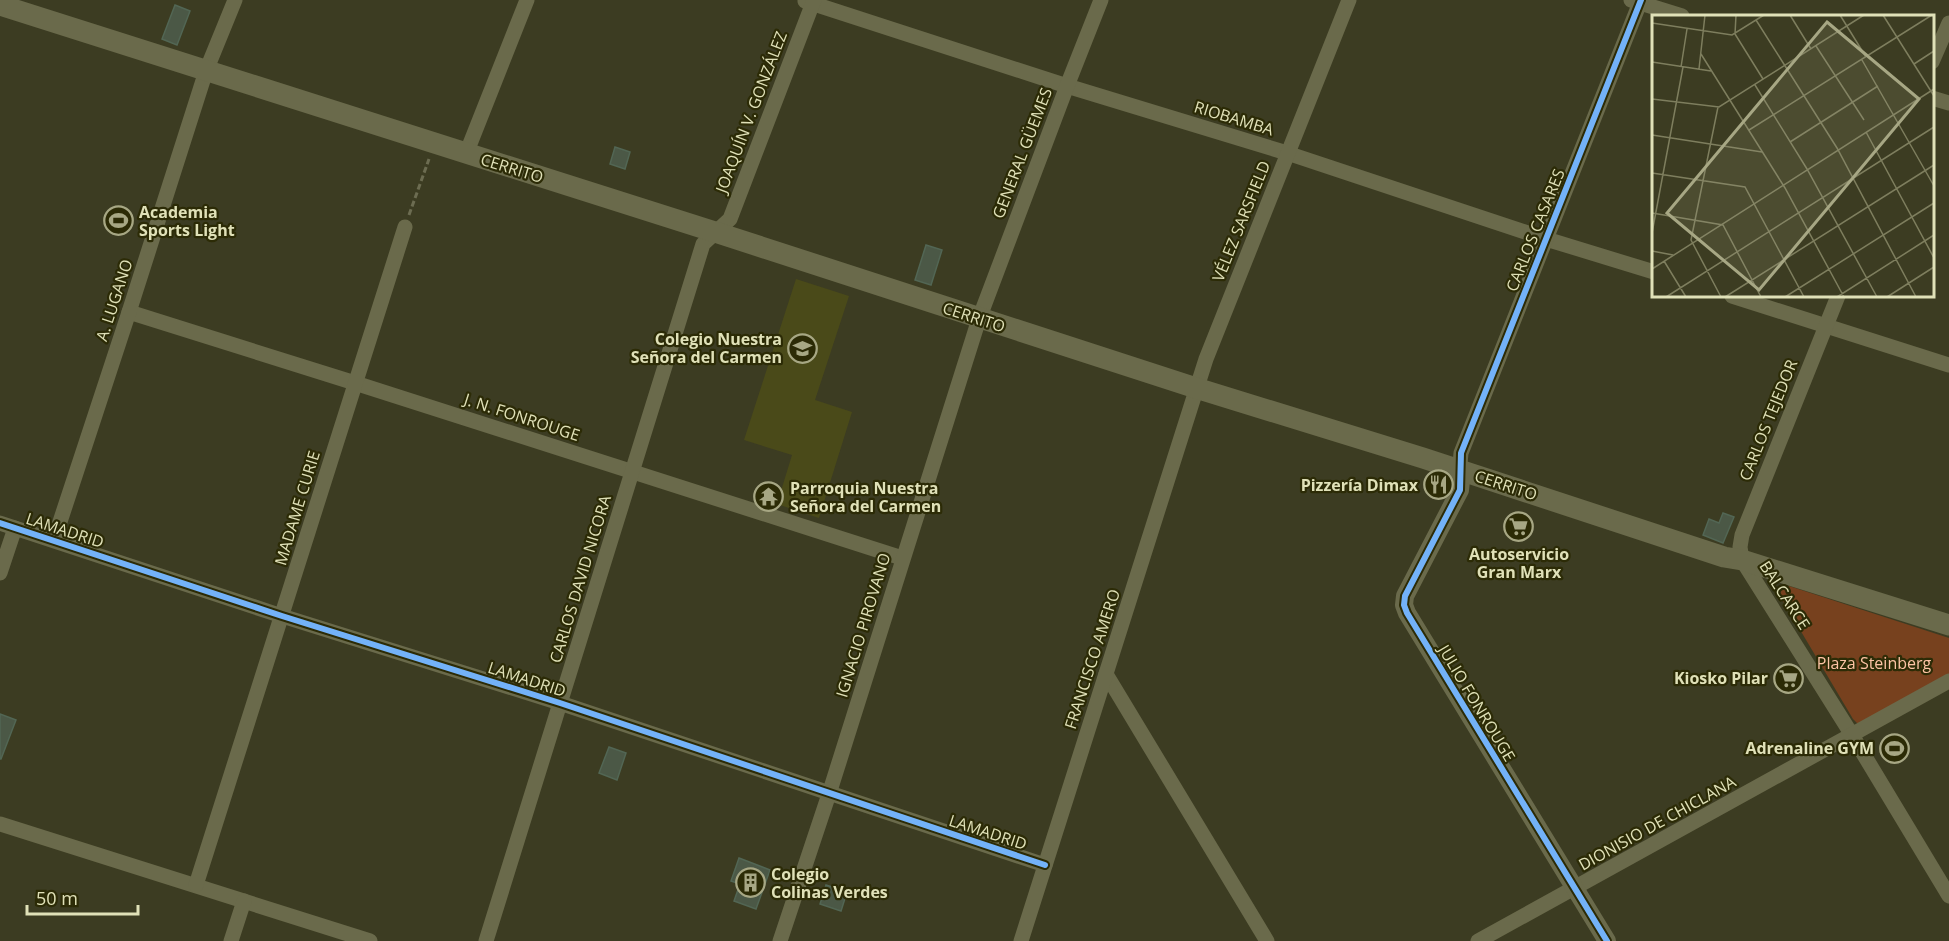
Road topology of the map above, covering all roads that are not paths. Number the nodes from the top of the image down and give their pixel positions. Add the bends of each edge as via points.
1 (235, 0) edge
2 (527, 0) edge
3 (1101, 0) edge
4 (1349, 0) edge
5 (810, 1) edge
6 (1637, 1) edge
7 (0, 5) edge
8 (1679, 15) edge
9 (1949, 23) edge
10 (1934, 57) edge
11 (206, 71) junction
12 (1067, 86) junction
13 (1934, 99) edge
14 (1949, 103) edge
15 (1287, 153) junction
16 (466, 154) junction
17 (405, 227) road end
18 (715, 232) junction
19 (1546, 238) junction
20 (1652, 272) edge
21 (1735, 297) edge
22 (1838, 297) edge
23 (129, 312) junction
24 (979, 319) junction
25 (1827, 324) junction
26 (1949, 365) edge
27 (355, 382) junction
28 (1196, 388) junction
29 (1462, 471) junction
30 (633, 472) junction
31 (7, 526) edge
32 (54, 540) junction
33 (902, 558) junction
34 (1742, 560) junction
35 (0, 573) edge
36 (282, 616) junction
37 (1949, 626) edge
38 (1106, 674) junction
39 (1949, 681) edge
40 (560, 703) junction
41 (1852, 735) junction
42 (829, 794) junction
43 (0, 824) edge
44 (1045, 865) junction
45 (196, 885) junction
46 (1575, 889) junction
47 (1949, 896) edge
48 (244, 901) junction
49 (231, 941) edge
50 (370, 941) edge
51 (486, 941) edge
52 (780, 941) edge
53 (1021, 941) edge
54 (1267, 941) edge
55 (1478, 941) edge
56 (1607, 941) edge

1 - 11 street, A. LUGANO
2 - 16 street
3 - 12 street, GENERAL GÜEMES
4 - 15 street, VÉLEZ SARSFIELD
5 - 12 street, RIOBAMBA
5 - 18 street, JOAQUÍN V. GONZÁLEZ via 730,219
6 - 8 street
6 - 19 street, CARLOS CASARES
7 - 11 main road, CERRITO
9 - 10 street
11 - 16 main road, CERRITO
11 - 23 street, A. LUGANO
12 - 15 street, RIOBAMBA
12 - 24 street, GENERAL GÜEMES
13 - 14 street
15 - 19 street, RIOBAMBA
15 - 28 street, VÉLEZ SARSFIELD
16 - 18 main road, CERRITO
17 - 27 street, MADAME CURIE
18 - 24 main road, CERRITO
18 - 30 street, CARLOS DAVID NICORA via 703,244
19 - 20 street, RIOBAMBA
19 - 29 street, CARLOS CASARES via 1461,453
21 - 25 street
22 - 25 street, CARLOS TEJEDOR
23 - 27 street, J. N. FONROUGE
23 - 32 street, A. LUGANO
24 - 28 main road, CERRITO
24 - 33 street, IGNACIO PIROVANO
25 - 26 street
25 - 34 street, CARLOS TEJEDOR via 1742,535
27 - 30 street, J. N. FONROUGE
27 - 36 street, MADAME CURIE
28 - 29 main road, CERRITO
28 - 38 street, FRANCISCO AMERO
29 - 34 main road, CERRITO
29 - 46 street, JULIO FONROUGE via 1460,490 1405,596 1404,605
30 - 33 street, J. N. FONROUGE
30 - 40 street, CARLOS DAVID NICORA
31 - 32 street, LAMADRID
31 - 35 street
32 - 36 street, LAMADRID
33 - 42 street, IGNACIO PIROVANO
34 - 37 main road, CERRITO
34 - 41 street, BALCARCE
36 - 40 street, LAMADRID
36 - 45 street, MADAME CURIE
38 - 44 street, FRANCISCO AMERO
38 - 54 street
39 - 41 street, DIONISIO DE CHICLANA
40 - 42 street, LAMADRID
40 - 51 street, CARLOS DAVID NICORA
41 - 46 street, DIONISIO DE CHICLANA
41 - 47 street, BALCARCE
42 - 44 street, LAMADRID
42 - 52 street, IGNACIO PIROVANO
43 - 45 street
44 - 53 street, FRANCISCO AMERO
45 - 48 street
46 - 55 street, DIONISIO DE CHICLANA
46 - 56 street, JULIO FONROUGE
48 - 49 street
48 - 50 street

